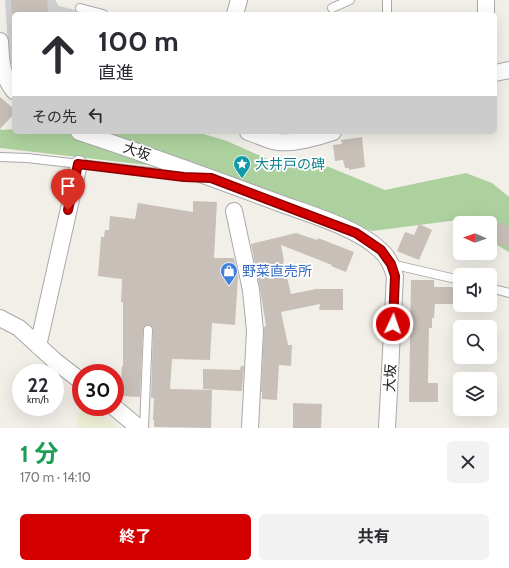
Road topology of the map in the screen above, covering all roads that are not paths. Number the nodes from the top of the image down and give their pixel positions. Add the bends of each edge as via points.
1 (239, 0) edge
2 (350, 0) edge
3 (387, 0) edge
4 (486, 0) edge
5 (80, 8) dead end
6 (332, 8) dead end
7 (95, 12) edge
8 (236, 12) edge
9 (387, 12) edge
10 (486, 12) edge
11 (0, 41) edge
12 (509, 70) edge
13 (497, 73) edge
14 (12, 88) edge
15 (85, 134) edge
16 (254, 134) edge
17 (325, 134) edge
18 (0, 159) edge
19 (78, 164) junction
20 (211, 178) junction
21 (234, 211) dead end
22 (391, 264) junction
23 (453, 278) edge
24 (497, 290) edge
25 (509, 293) edge
26 (0, 318) edge
27 (148, 330) dead end
28 (38, 346) junction
29 (72, 374) edge
30 (124, 415) edge
31 (139, 428) edge
32 (144, 428) edge
33 (250, 428) edge
34 (387, 428) edge

1 - 8 street
2 - 6 lane
3 - 9 lane
4 - 10 street
5 - 7 lane
11 - 14 street via 2,67
12 - 13 street
15 - 20 street, 大坂
16 - 17 street via 278,142 292,142
18 - 19 lane via 27,158
19 - 20 lane
19 - 28 street
20 - 22 street, 大坂 via 356,233 381,250
21 - 33 street via 251,290 254,331
22 - 23 lane
22 - 34 street, 大坂 via 395,276
24 - 25 lane
26 - 28 street via 19,328
27 - 32 lane
28 - 29 street
30 - 31 street

